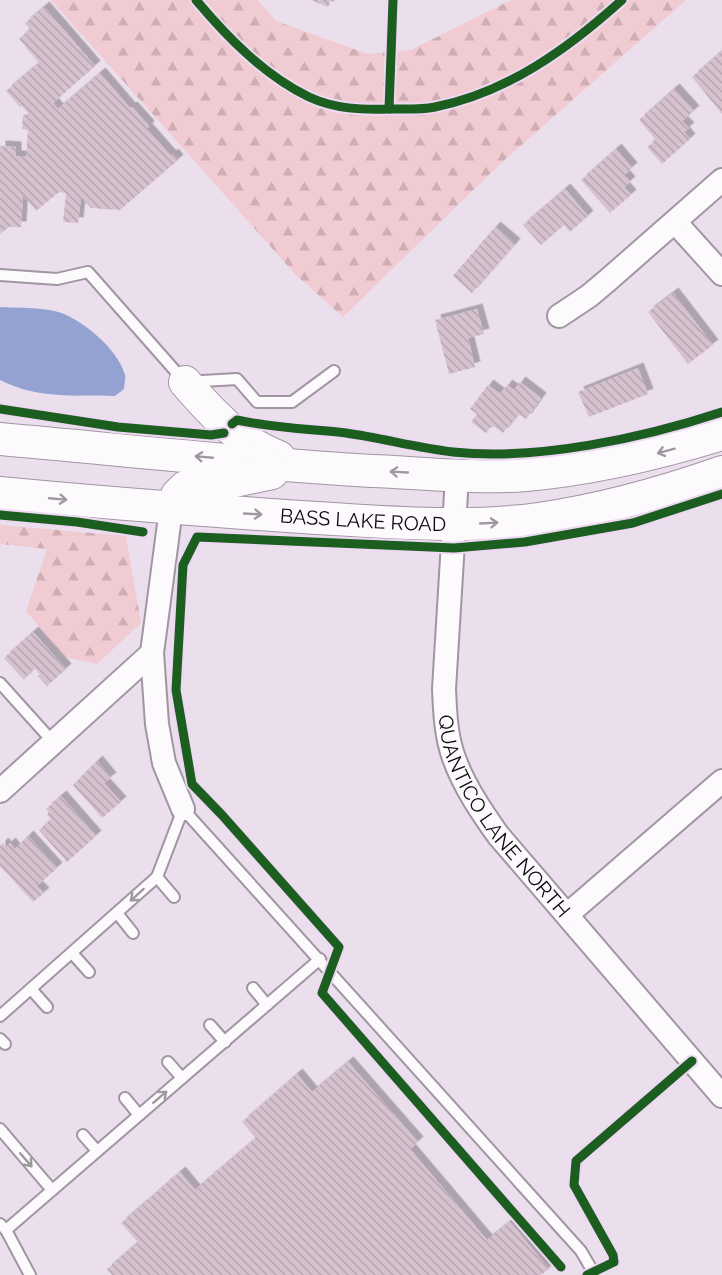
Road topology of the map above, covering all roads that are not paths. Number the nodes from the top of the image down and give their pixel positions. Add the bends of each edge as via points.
1 (722, 180) edge
2 (675, 222) junction
3 (722, 274) edge
4 (0, 275) edge
5 (559, 316) dead end
6 (334, 371) dead end
7 (185, 382) junction
8 (722, 434) edge
9 (7, 439) edge
10 (303, 467) junction
11 (722, 472) edge
12 (457, 477) junction
13 (0, 494) edge
14 (171, 509) junction
15 (454, 523) junction
16 (152, 653) junction
17 (0, 683) edge
18 (54, 743) junction
19 (722, 781) edge
20 (0, 791) edge
21 (183, 809) junction
22 (157, 877) junction
23 (174, 897) dead end
24 (117, 913) junction
25 (568, 914) junction
26 (133, 933) dead end
27 (72, 953) junction
28 (320, 959) junction
29 (89, 972) dead end
30 (253, 988) dead end
31 (31, 989) junction
32 (267, 1005) junction
33 (47, 1007) dead end
34 (0, 1016) edge
35 (210, 1025) dead end
36 (225, 1042) junction
37 (168, 1062) dead end
38 (182, 1078) junction
39 (722, 1096) edge
40 (125, 1098) dead end
41 (139, 1115) junction
42 (0, 1129) edge
43 (83, 1135) dead end
44 (98, 1151) junction
45 (52, 1190) junction
46 (3, 1227) edge
47 (30, 1275) edge
48 (595, 1275) edge

1 - 2 street
2 - 3 street
2 - 5 street via 589,297
4 - 7 lane via 57,279 88,272
6 - 7 lane via 292,402 257,402 237,379
7 - 10 main road via 227,429 256,448
8 -> 12 main road via 621,462 524,475
10 -> 9 main road
12 -> 10 main road
10 - 14 main road via 185,488
15 -> 11 main road, BASS LAKE ROAD via 537,519 607,507
12 - 15 street, QUANTICO LANE NORTH
13 -> 14 main road, BASS LAKE ROAD
14 -> 15 main road, BASS LAKE ROAD
14 - 16 street
15 - 25 street, QUANTICO LANE NORTH via 444,689 454,757 473,798 498,835
16 - 18 street
16 - 21 street via 164,763
17 - 18 lane
18 - 20 street
19 - 25 street
21 - 22 lane
21 - 28 lane
22 - 23 lane
22 -> 24 lane
24 - 26 lane
24 - 27 lane
25 - 39 street, QUANTICO LANE NORTH
27 - 29 lane
27 - 31 lane
28 - 32 lane
28 - 48 lane via 581,1251
30 - 32 lane
31 - 33 lane
31 - 34 lane
32 - 36 lane
35 - 36 lane
36 - 38 lane
37 - 38 lane
41 -> 38 lane
40 - 41 lane
41 - 44 lane
42 -> 45 lane
43 - 44 lane
44 - 45 lane
45 - 46 lane
46 - 47 lane

